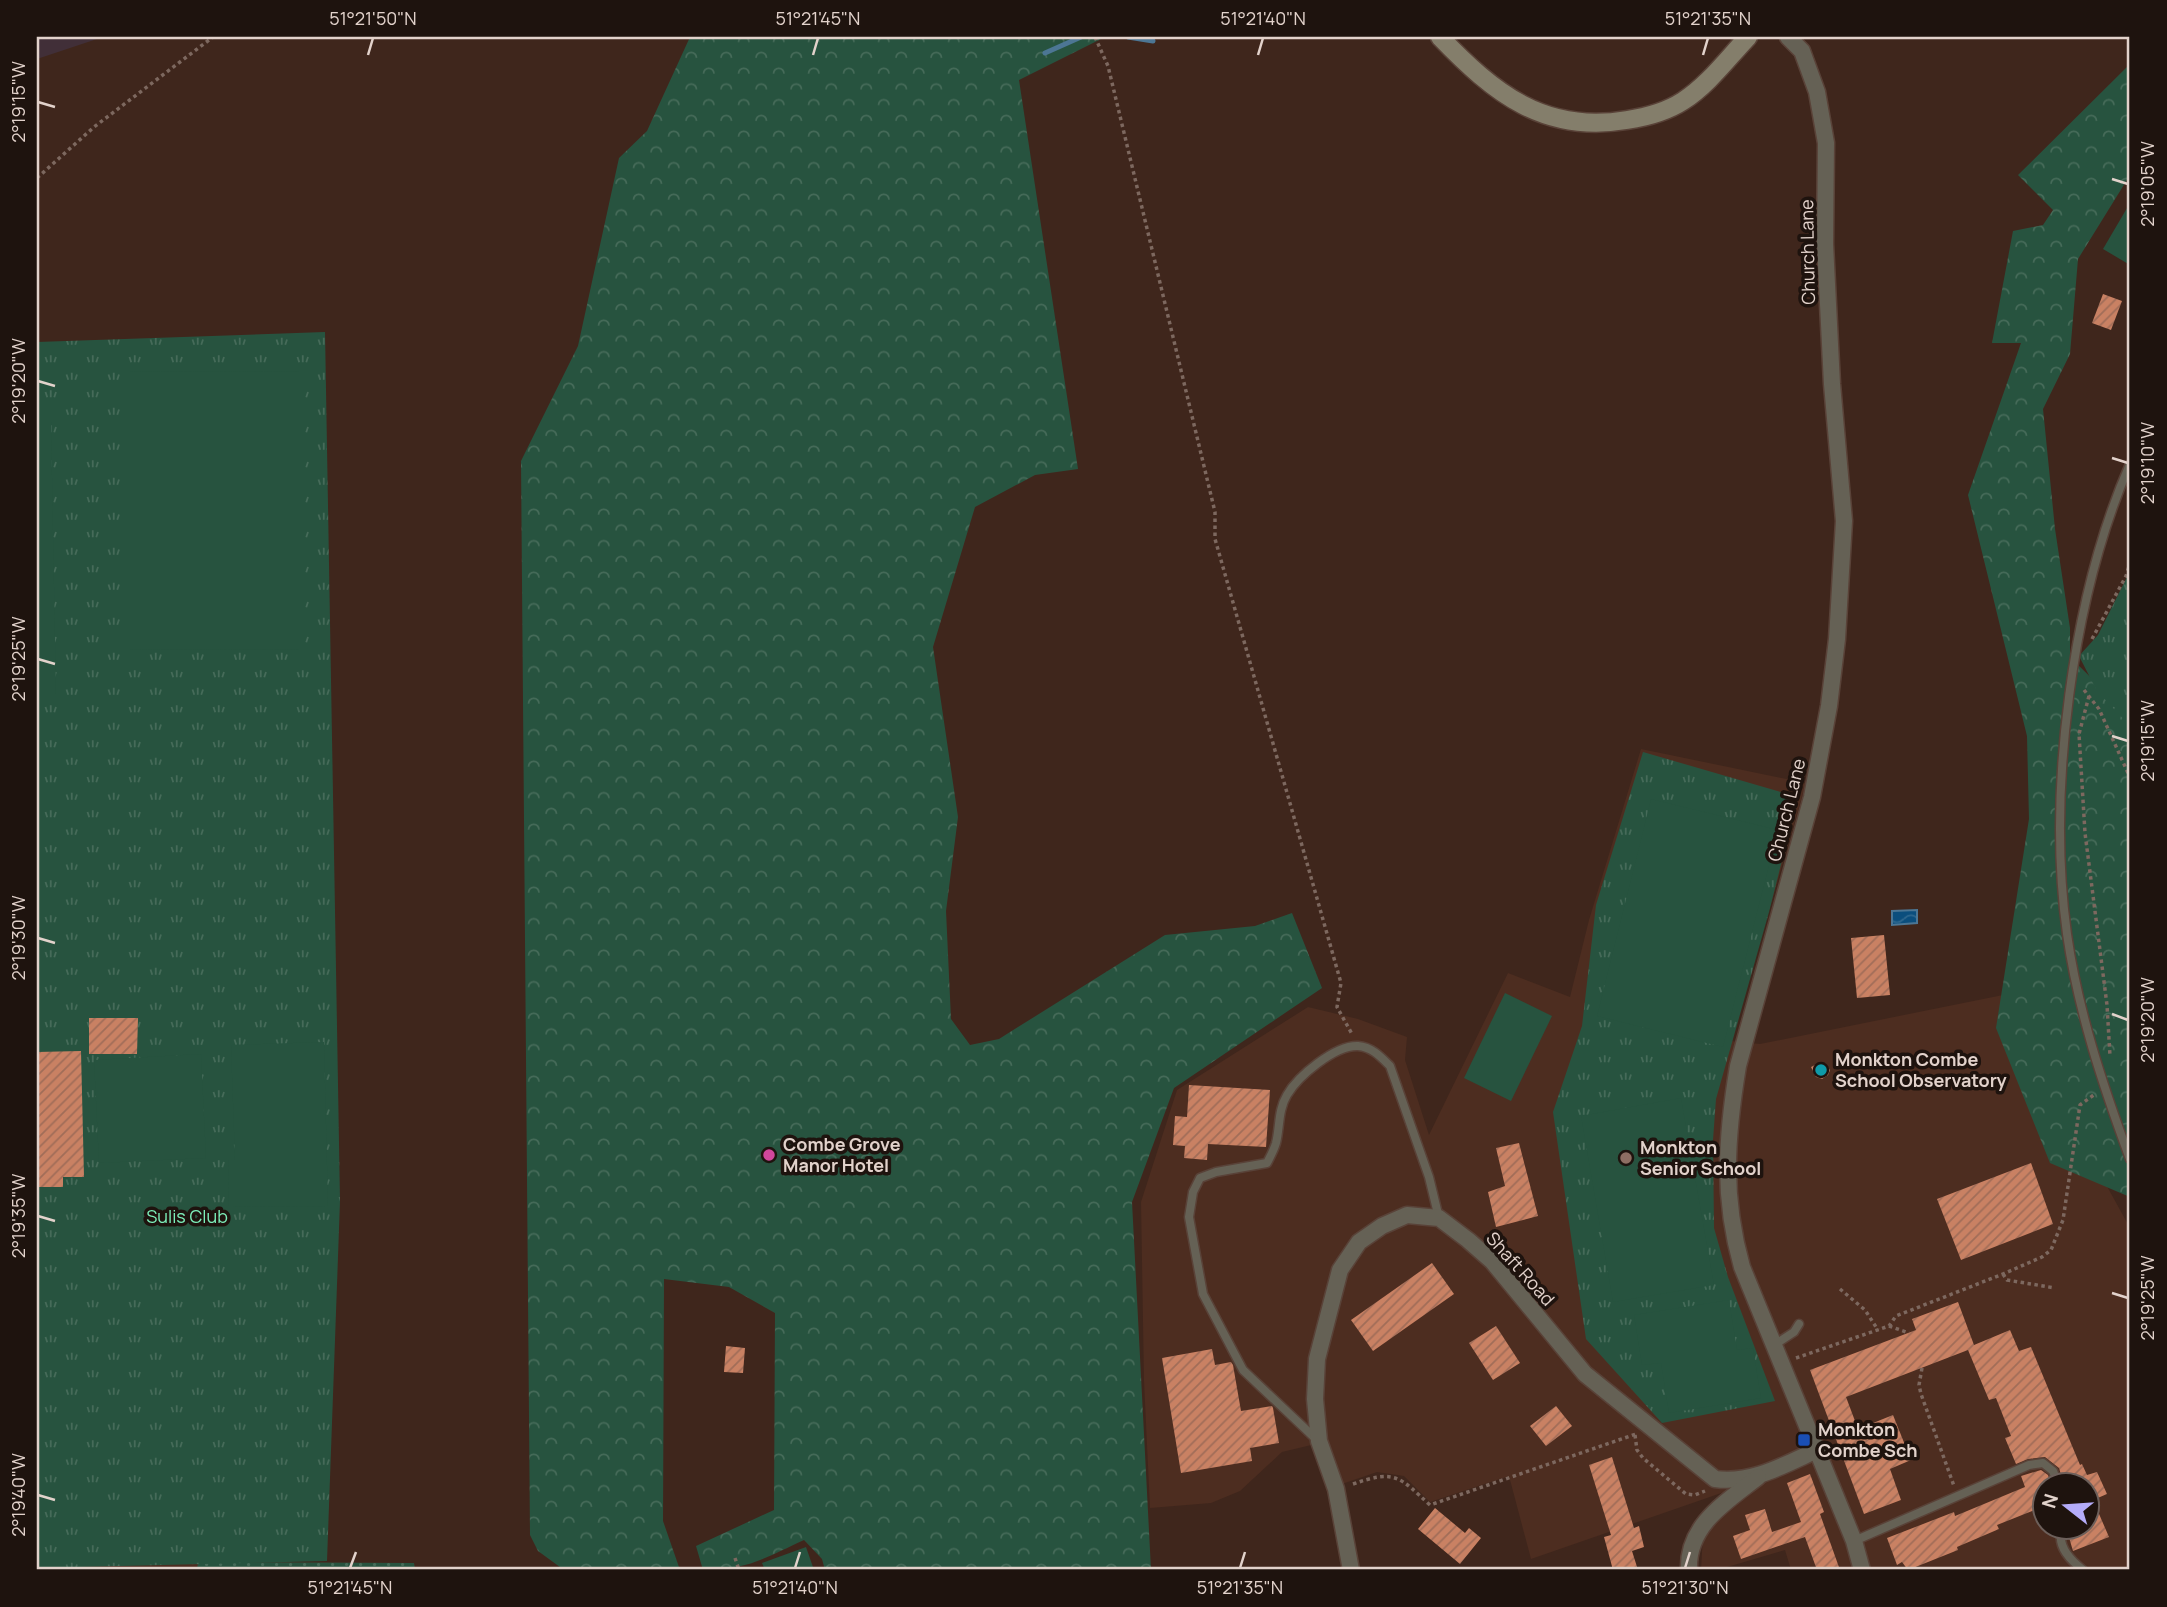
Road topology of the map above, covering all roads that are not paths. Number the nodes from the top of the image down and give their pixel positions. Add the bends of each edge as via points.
1 (1440, 37) edge
2 (1748, 37) edge
3 (1788, 37) edge
4 (2130, 464) edge
5 (2130, 1159) edge
6 (1439, 1218) junction
7 (1798, 1324) dead end
8 (1774, 1345) junction
9 (1318, 1441) junction
10 (1817, 1450) junction
11 (2052, 1470) edge
12 (1759, 1476) junction
13 (2062, 1540) edge
14 (1854, 1541) junction
15 (1351, 1570) edge
16 (1689, 1570) edge
17 (1862, 1570) edge
18 (2083, 1570) edge

1 - 2 street via 1475,74 1514,101 1540,114 1609,123 1650,117 1683,101
3 - 8 street, Church Lane via 1802,51 1813,81 1826,143 1825,244 1844,521 1837,639 1812,797 1738,1066 1731,1107 1727,1193 1732,1233
4 - 5 lane via 2099,555 2076,655 2062,772 2061,850 2067,934 2083,1009 2104,1088
6 - 9 street via 1407,1215 1382,1226 1359,1242 1340,1270 1317,1359
6 - 9 lane via 1390,1066 1379,1054 1358,1046 1329,1055 1298,1079 1286,1096 1276,1145 1267,1163 1200,1178 1189,1217 1203,1294 1244,1370
6 - 12 street, Shaft Road via 1492,1261 1585,1374 1702,1470 1715,1479
7 - 8 lane
8 - 10 street, Church Lane
9 - 15 street via 1336,1489
10 - 12 street
10 - 14 street, Church Lane
11 - 14 lane via 2043,1463 2029,1465
12 - 16 street via 1719,1508 1694,1536
13 - 18 lane via 2069,1559
14 - 17 street, Church Lane

